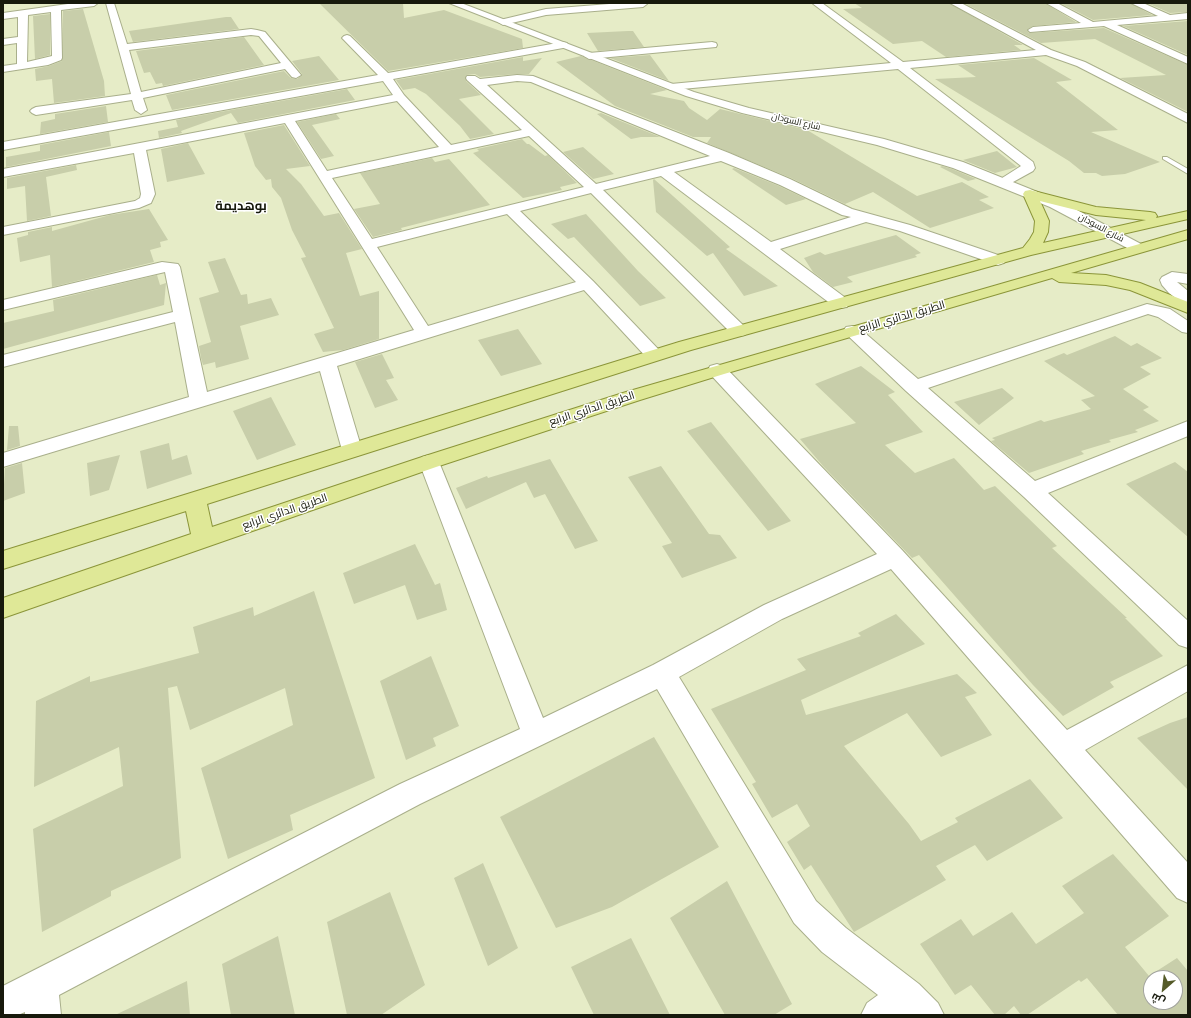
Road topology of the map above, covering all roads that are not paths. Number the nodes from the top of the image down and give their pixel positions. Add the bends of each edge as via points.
1 (94, 3) edge
2 (110, 3) edge
3 (452, 3) edge
4 (816, 3) edge
5 (954, 3) edge
6 (1050, 3) edge
7 (1134, 3) edge
8 (643, 4) dead end
9 (56, 9) junction
10 (23, 14) junction
11 (3, 16) edge
12 (1186, 17) edge
13 (1169, 18) junction
14 (503, 22) junction
15 (1106, 23) junction
16 (1092, 25) junction
17 (1033, 30) dead end
18 (347, 38) dead end
19 (22, 39) junction
20 (3, 42) edge
21 (563, 45) junction
22 (712, 45) dead end
23 (123, 48) junction
24 (1047, 52) junction
25 (588, 56) junction
26 (1188, 61) edge
27 (287, 65) junction
28 (449, 65) junction
29 (900, 65) junction
30 (22, 66) junction
31 (3, 69) edge
32 (385, 76) junction
33 (478, 83) junction
34 (671, 87) junction
35 (310, 90) junction
36 (137, 96) junction
37 (400, 97) junction
38 (36, 111) dead end
39 (288, 119) junction
40 (1188, 119) edge
41 (144, 121) junction
42 (531, 132) junction
43 (3, 146) edge
44 (139, 148) junction
45 (448, 149) junction
46 (724, 156) junction
47 (1165, 158) dead end
48 (665, 172) junction
49 (1188, 172) edge
50 (3, 173) edge
51 (325, 175) junction
52 (1004, 183) junction
53 (594, 189) junction
54 (1030, 194) junction
55 (511, 210) junction
56 (1188, 215) edge
57 (867, 218) junction
58 (1171, 218) junction
59 (3, 231) edge
60 (1110, 233) junction
61 (1188, 234) edge
62 (368, 245) junction
63 (1136, 247) junction
64 (769, 248) junction
65 (1028, 252) junction
66 (998, 260) junction
67 (1042, 276) junction
68 (1188, 279) edge
69 (587, 284) junction
70 (1188, 299) edge
71 (840, 303) junction
72 (3, 305) edge
73 (1188, 308) edge
74 (182, 315) junction
75 (1188, 328) edge
76 (739, 331) junction
77 (852, 331) junction
78 (424, 333) junction
79 (654, 355) junction
80 (3, 361) edge
81 (327, 363) junction
82 (717, 370) junction
83 (913, 387) junction
84 (199, 401) junction
85 (1184, 434) edge
86 (352, 450) junction
87 (3, 460) edge
88 (429, 462) junction
89 (1032, 491) junction
90 (195, 500) junction
91 (203, 539) junction
92 (894, 557) junction
93 (3, 560) edge
94 (3, 608) edge
95 (1188, 637) edge
96 (662, 673) junction
97 (1188, 677) edge
98 (536, 735) junction
99 (1064, 747) junction
100 (1188, 887) edge
101 (42, 1001) edge
102 (3, 1004) edge
103 (916, 1005) edge
104 (879, 1015) edge

1 - 9 street
2 - 23 street
3 - 14 street, شارع السودان
4 - 29 street
5 - 24 street
6 - 16 street
7 - 13 street
8 - 14 street via 546,12
9 - 10 street
9 - 30 street via 57,58
10 - 11 street
10 - 19 street
12 - 13 street
13 - 15 street
14 - 21 street, شارع السودان
15 - 16 street
15 - 26 street
16 - 17 street
18 - 32 street
19 - 20 street
19 - 30 street
21 - 25 street, شارع السودان
21 - 28 street
22 - 25 street
23 - 27 street via 251,32 262,34
23 - 36 street
24 - 29 street
24 - 40 street via 1081,64
25 - 34 street, شارع السودان
27 - 35 street
27 - 36 street
28 - 32 street
28 - 33 street
29 - 34 street
29 - 52 street via 1028,165 1028,168
30 - 31 street
32 - 35 street
32 - 37 street
33 - 42 street
33 - 46 street via 517,78 533,79
34 - 52 street, شارع السودان via 739,109 924,154
35 - 41 street
36 - 38 street
36 - 41 street
37 - 39 street
37 - 45 street
39 - 44 street
39 - 51 street
41 - 43 street
42 - 45 street
42 - 53 street
44 - 50 street
44 - 59 street via 148,194 146,200 139,204
45 - 51 street
46 - 48 street
46 - 57 street via 837,208
47 - 49 lane
48 - 53 street
48 - 64 street
51 - 62 street
52 - 54 street, شارع السودان
53 - 55 street
53 - 76 street
54 - 58 main road via 1096,211
54 - 60 street, شارع السودان
54 - 65 main road via 1042,221 1037,242
55 - 62 street
55 - 69 street
56 - 58 main road
57 - 64 street
57 - 66 street
58 - 60 main road
60 - 63 street, شارع السودان
60 - 65 main road
61 - 63 main road, الطريق الدائري الرابع
62 - 78 street
63 - 67 main road, الطريق الدائري الرابع
64 - 71 street
65 - 66 main road
66 - 71 main road
67 - 73 main road via 1106,280 1154,293
67 - 77 main road, الطريق الدائري الرابع
68 - 70 street via 1172,277 1168,280 1175,290
69 - 78 street
69 - 79 street
71 - 76 main road
72 - 74 street via 168,266 173,270
74 - 80 street
74 - 84 street
75 - 83 street via 1164,313 1147,308
76 - 79 main road
77 - 82 main road, الطريق الدائري الرابع
77 - 83 street
78 - 81 street
79 - 86 main road
81 - 84 street
81 - 86 street
82 - 88 main road, الطريق الدائري الرابع
82 - 92 street
83 - 89 street
84 - 87 street
85 - 89 street
86 - 90 main road
88 - 91 main road, الطريق الدائري الرابع
88 - 98 street
89 - 95 street
90 - 91 main road
90 - 93 main road
91 - 94 main road, الطريق الدائري الرابع
92 - 96 street via 774,612
92 - 99 street
96 - 98 street
96 - 103 street via 805,912 834,940
97 - 99 street
98 - 101 street via 410,794
99 - 100 street
101 - 102 street
103 - 104 street

